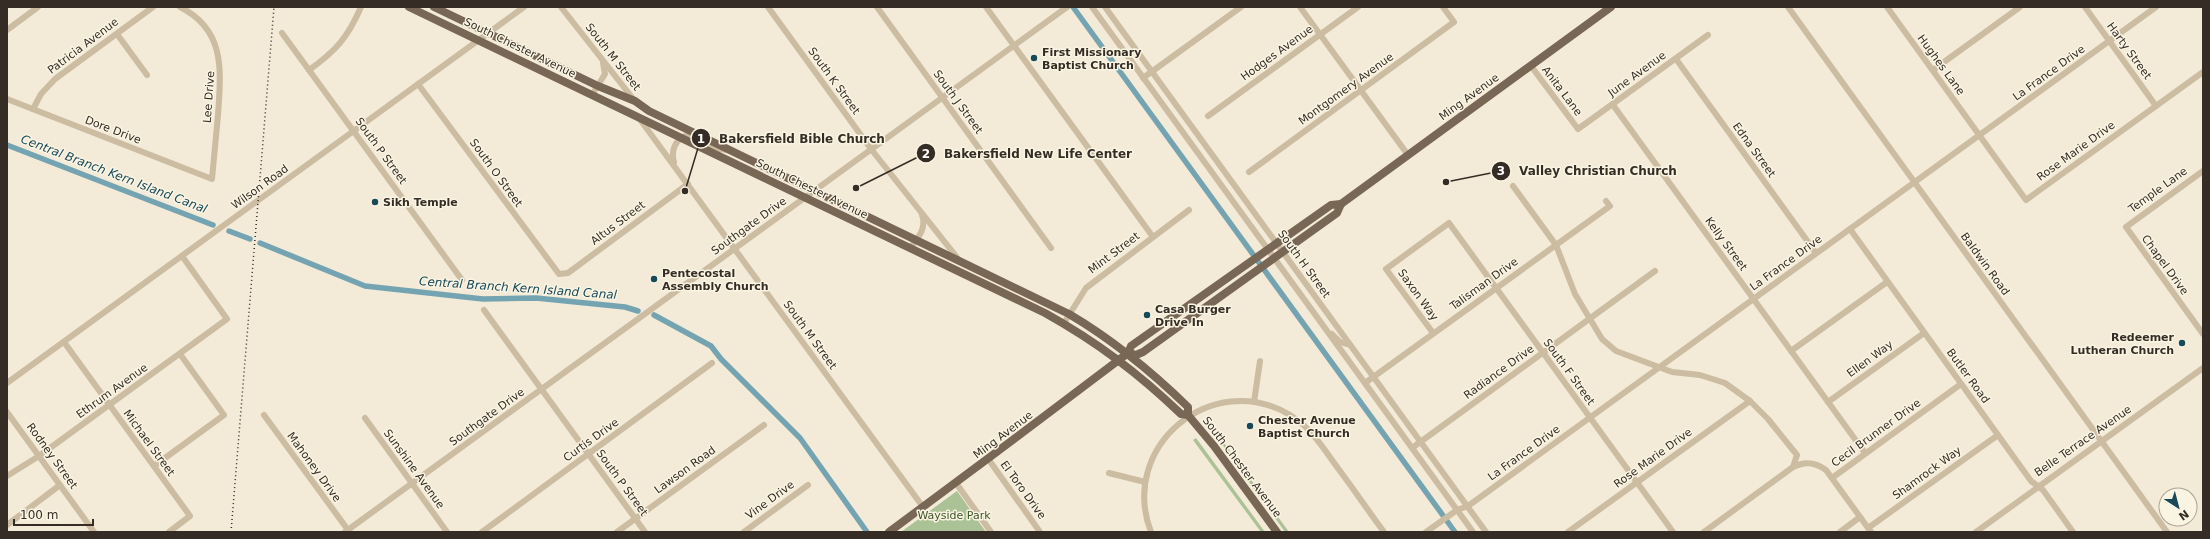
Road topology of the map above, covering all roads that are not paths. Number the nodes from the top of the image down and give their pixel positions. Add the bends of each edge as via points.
1 (38, 7) edge
2 (153, 7) edge
3 (180, 7) edge
4 (361, 7) edge
5 (409, 7) edge
6 (434, 7) edge
7 (524, 7) edge
8 (561, 7) edge
9 (768, 7) edge
10 (877, 7) edge
11 (986, 7) edge
12 (1067, 7) edge
13 (1092, 7) edge
14 (1105, 7) edge
15 (1228, 7) edge
16 (1242, 7) edge
17 (1300, 7) edge
18 (1358, 7) edge
19 (1443, 7) edge
20 (1611, 7) edge
21 (1788, 7) edge
22 (1887, 7) edge
23 (2020, 7) edge
24 (2085, 7) edge
25 (2156, 7) edge
26 (1232, 14) junction
27 (7, 30) edge
28 (282, 33) dead end
29 (489, 33) junction
30 (117, 34) junction
31 (1320, 35) junction
32 (1708, 35) dead end
33 (479, 40) junction
34 (2109, 41) junction
35 (1014, 46) junction
36 (601, 58) junction
37 (1676, 59) junction
38 (1531, 66) junction
39 (309, 70) junction
40 (1933, 70) junction
41 (1152, 72) junction
42 (2203, 72) edge
43 (147, 75) dead end
44 (1143, 78) junction
45 (418, 84) junction
46 (598, 86) junction
47 (1360, 91) junction
48 (592, 95) junction
49 (942, 98) junction
50 (7, 99) edge
51 (635, 101) junction
52 (1613, 105) junction
53 (2156, 106) junction
54 (33, 109) junction
55 (1208, 116) dead end
56 (642, 118) junction
57 (684, 128) junction
58 (1578, 129) joint
59 (354, 131) junction
60 (1979, 135) junction
61 (681, 138) junction
62 (872, 149) junction
63 (730, 150) junction
64 (1408, 155) junction
65 (675, 166) junction
66 (2203, 170) edge
67 (1249, 172) dead end
68 (212, 179) joint
69 (1914, 182) junction
70 (688, 184) junction
71 (1513, 186) dead end
72 (815, 191) junction
73 (805, 197) junction
74 (1606, 201) dead end
75 (1341, 204) junction
76 (920, 210) junction
77 (1189, 210) dead end
78 (1449, 223) joint
79 (2126, 227) joint
80 (1850, 229) junction
81 (1152, 237) junction
82 (916, 239) junction
83 (1276, 243) junction
84 (1556, 245) junction
85 (735, 248) junction
86 (910, 248) junction
87 (1052, 248) dead end
88 (1265, 251) junction
89 (1283, 252) junction
90 (1816, 254) junction
91 (182, 256) junction
92 (1272, 259) junction
93 (959, 260) junction
94 (1655, 271) dead end
95 (559, 274) joint
96 (462, 280) dead end
97 (1887, 282) junction
98 (1496, 288) junction
99 (1754, 299) junction
100 (484, 310) dead end
101 (1069, 314) junction
102 (1590, 319) junction
103 (1320, 322) junction
104 (1064, 323) junction
105 (1433, 333) junction
106 (1924, 333) junction
107 (2203, 334) edge
108 (64, 342) junction
109 (1350, 345) junction
110 (1792, 351) junction
111 (1128, 353) junction
112 (1543, 353) junction
113 (180, 354) junction
114 (1119, 359) junction
115 (1260, 361) dead end
116 (712, 363) dead end
117 (1660, 367) junction
118 (2203, 368) edge
119 (1374, 377) junction
120 (7, 383) edge
121 (1365, 383) junction
122 (1961, 384) junction
123 (541, 390) junction
124 (1750, 401) junction
125 (1254, 402) junction
126 (1828, 402) junction
127 (110, 405) junction
128 (7, 412) edge
129 (1188, 415) junction
130 (264, 416) dead end
131 (1590, 417) junction
132 (365, 418) dead end
133 (764, 425) dead end
134 (1998, 435) junction
135 (1420, 441) junction
136 (2102, 441) junction
137 (1412, 448) junction
138 (1865, 453) junction
139 (588, 454) junction
140 (39, 456) junction
141 (988, 460) junction
142 (154, 466) junction
143 (1793, 467) junction
144 (1109, 473) dead end
145 (7, 476) edge
146 (1832, 478) junction
147 (1145, 482) junction
148 (1637, 482) junction
149 (956, 483) junction
150 (412, 484) junction
151 (60, 485) junction
152 (808, 485) dead end
153 (2037, 486) junction
154 (1468, 506) junction
155 (923, 507) junction
156 (1457, 510) junction
157 (1860, 517) junction
158 (635, 519) junction
159 (7, 525) edge
160 (1870, 530) edge
161 (346, 531) edge
162 (94, 532) edge
163 (169, 532) edge
164 (447, 532) edge
165 (482, 532) edge
166 (617, 532) edge
167 (645, 532) edge
168 (744, 532) edge
169 (889, 532) edge
170 (991, 532) edge
171 (1040, 532) edge
172 (1151, 532) edge
173 (1277, 532) edge
174 (1384, 532) edge
175 (1426, 532) edge
176 (1473, 532) edge
177 (1486, 532) edge
178 (1568, 532) edge
179 (1673, 532) edge
180 (1704, 532) edge
181 (1840, 532) edge
182 (1976, 532) edge
183 (2073, 532) edge
184 (2167, 532) edge

1 - 27 street
2 - 30 street, Patricia Avenue
3 - 68 street, Lee Drive via 205,28 219,55 221,73
4 - 39 street via 343,41
5 - 33 main road, South Chester Avenue
6 - 29 main road, South Chester Avenue
7 - 29 street, Wilson Road
8 - 36 street, South M Street
9 - 62 street, South K Street
10 - 49 street, South J Street
11 - 35 street
12 - 35 street, Southgate Drive
13 - 44 street, South H Street
14 - 41 street, South H Street
15 - 26 street
16 - 26 street
17 - 31 street
18 - 31 street, Hodges Avenue
19 - 47 street, Montgomery Avenue via 1454,22
20 - 38 main road, Ming Avenue
21 - 69 street, Baldwin Road
22 - 40 street, Hughes Lane
23 - 40 street
24 - 34 street, Harty Street
25 - 34 street, La France Drive
26 - 41 street
28 - 39 street, South P Street
29 - 33 street, Wilson Road
29 - 46 main road, South Chester Avenue
30 - 43 street
30 - 54 street, Patricia Avenue via 55,79 41,94
31 - 47 street
31 - 55 street, Hodges Avenue
32 - 37 street, June Avenue
33 - 45 street, Wilson Road
33 - 48 main road, South Chester Avenue
34 - 53 street, Harty Street
34 - 60 street, La France Drive
35 - 49 street, Southgate Drive
35 - 81 street
36 - 46 street via 605,74
36 - 51 street, South M Street
37 - 52 street, June Avenue
37 - 90 street, Edna Street
38 - 58 street, Anita Lane
38 - 64 main road, Ming Avenue
39 - 59 street, South P Street
40 - 60 street, Hughes Lane
41 - 44 street
41 - 83 street, South H Street
42 - 53 street, Rose Marie Drive
44 - 88 street, South H Street
45 - 59 street, Wilson Road
45 - 95 street, South O Street
46 - 48 street
46 - 51 main road, South Chester Avenue
47 - 64 street
47 - 67 street, Montgomery Avenue
48 - 56 main road, South Chester Avenue
49 - 62 street, Southgate Drive
49 - 87 street, South J Street
50 - 54 street, Dore Drive
51 - 57 main road, South Chester Avenue
52 - 58 street, June Avenue
52 - 99 street, Kelly Street
53 - 60 street, Rose Marie Drive via 2026,200
54 - 68 street, Dore Drive
56 - 57 street via 678,131
56 - 61 main road, South Chester Avenue
56 - 65 street, South M Street
57 - 63 main road, South Chester Avenue
59 - 91 street, Wilson Road
59 - 96 street, South P Street
60 - 69 street, La France Drive
61 - 63 street via 687,136 713,148
61 - 65 street via 672,151
61 - 73 main road, South Chester Avenue
62 - 72 street, Southgate Drive
62 - 76 street, South K Street
63 - 72 main road, South Chester Avenue
64 - 75 main road, Ming Avenue
65 - 70 street, South M Street
66 - 79 street, Temple Lane
69 - 80 street, La France Drive
69 - 136 street, Baldwin Road
70 - 85 street, South M Street
70 - 95 street, Altus Street via 568,273
71 - 84 street
72 - 73 street, Southgate Drive
72 - 82 main road, South Chester Avenue
73 - 85 street, Southgate Drive
73 - 86 main road, South Chester Avenue
74 - 84 street, Talisman Drive via 1610,206
75 - 83 main road, Ming Avenue via 1331,205
75 - 89 main road, Ming Avenue via 1337,213
76 - 82 street via 924,221
76 - 93 street, South K Street
77 - 81 street, Mint Street
78 - 98 street, South F Street
78 - 105 street, Saxon Way via 1386,269
79 - 107 street, Chapel Drive
80 - 90 street, La France Drive
80 - 97 street, Butler Road
81 - 101 street, Mint Street via 1086,288
82 - 86 street
82 - 93 main road, South Chester Avenue
83 - 88 main road, Ming Avenue
83 - 89 street, South H Street
84 - 98 street, Talisman Drive
84 - 102 street via 1575,294
85 - 123 street, Southgate Drive
85 - 155 street, South M Street
86 - 104 main road, South Chester Avenue
88 - 92 street, South H Street
88 - 111 main road, Ming Avenue via 1132,346
89 - 92 main road, Ming Avenue
89 - 109 street, South H Street
90 - 99 street, La France Drive
91 - 108 street, Wilson Road
91 - 113 street, Ethrum Avenue via 227,319
92 - 103 street, South H Street
92 - 111 main road, Ming Avenue via 1143,352
93 - 101 main road, South Chester Avenue
94 - 102 street, Radiance Drive
97 - 106 street, Butler Road
97 - 110 street
98 - 105 street, Talisman Drive
98 - 112 street, South F Street
99 - 110 street, Kelly Street
99 - 117 street, La France Drive
100 - 123 street, South P Street
101 - 104 street, Mint Street
101 - 111 main road, South Chester Avenue
102 - 112 street, Radiance Drive
102 - 117 street via 1602,339 1616,351
103 - 109 street via 1340,342
103 - 121 street, South H Street
104 - 114 main road, South Chester Avenue
105 - 119 street, Talisman Drive
106 - 122 street, Butler Road
106 - 126 street, Ellen Way
108 - 120 street, Wilson Road
108 - 127 street, Michael Street
109 - 119 street, South H Street
110 - 126 street, Kelly Street
111 - 114 main road, Ming Avenue
111 - 129 main road, South Chester Avenue via 1188,407
112 - 131 street, South F Street
112 - 135 street, Radiance Drive
113 - 127 street, Ethrum Avenue
113 - 142 street via 224,414
114 - 129 main road, South Chester Avenue via 1181,414
114 - 141 main road, Ming Avenue
115 - 125 street
116 - 139 street, Curtis Drive
117 - 124 street via 1672,372 1700,375 1725,382
117 - 131 street, La France Drive
118 - 136 street, Belle Terrace Avenue
119 - 121 street, Talisman Drive
119 - 135 street, South H Street
121 - 137 street, South H Street
122 - 134 street, Butler Road
122 - 138 street, Cecil Brunner Drive
123 - 139 street, South P Street
123 - 150 street, Southgate Drive
124 - 143 street via 1797,455
124 - 148 street, Rose Marie Drive
125 - 129 street via 1222,403
125 - 174 street via 1282,410 1309,430
126 - 138 street, Kelly Street
127 - 140 street, Ethrum Avenue
127 - 142 street, Michael Street
128 - 140 street, Rodney Street
129 - 147 street via 1159,445 1150,463
129 - 173 main road, South Chester Avenue
130 - 161 street, Mahoney Drive
131 - 148 street, South F Street
131 - 154 street, La France Drive
132 - 150 street, Sunshine Avenue
133 - 158 street, Lawson Road
134 - 153 street, Butler Road
134 - 160 street, Shamrock Way
135 - 137 street, Radiance Drive
135 - 154 street, South H Street
136 - 153 street, Belle Terrace Avenue
136 - 184 street, Baldwin Road
137 - 156 street, South H Street
138 - 146 street, Cecil Brunner Drive
139 - 158 street, South P Street
139 - 165 street, Curtis Drive
140 - 145 street, Ethrum Avenue
140 - 151 street, Rodney Street
141 - 149 main road, Ming Avenue
141 - 171 street, El Toro Drive
142 - 163 street, Michael Street via 190,516
143 - 146 street, Cecil Brunner Drive via 1803,463 1814,464 1826,470
143 - 180 street, Cecil Brunner Drive
144 - 147 street
146 - 157 street
147 - 172 street via 1145,509
148 - 178 street, Rose Marie Drive
148 - 179 street, South F Street
149 - 155 main road, Ming Avenue
149 - 170 street
150 - 161 street, Southgate Drive
150 - 164 street, Sunshine Avenue
151 - 159 street
151 - 162 street, Rodney Street
152 - 168 street, Vine Drive
153 - 182 street, Belle Terrace Avenue
153 - 183 street, Butler Road via 2043,490
154 - 156 street, La France Drive
154 - 177 street, South H Street
155 - 169 main road, Ming Avenue
156 - 175 street, La France Drive
156 - 176 street, South H Street
157 - 160 street
157 - 181 street
158 - 166 street, Lawson Road
158 - 167 street, South P Street

